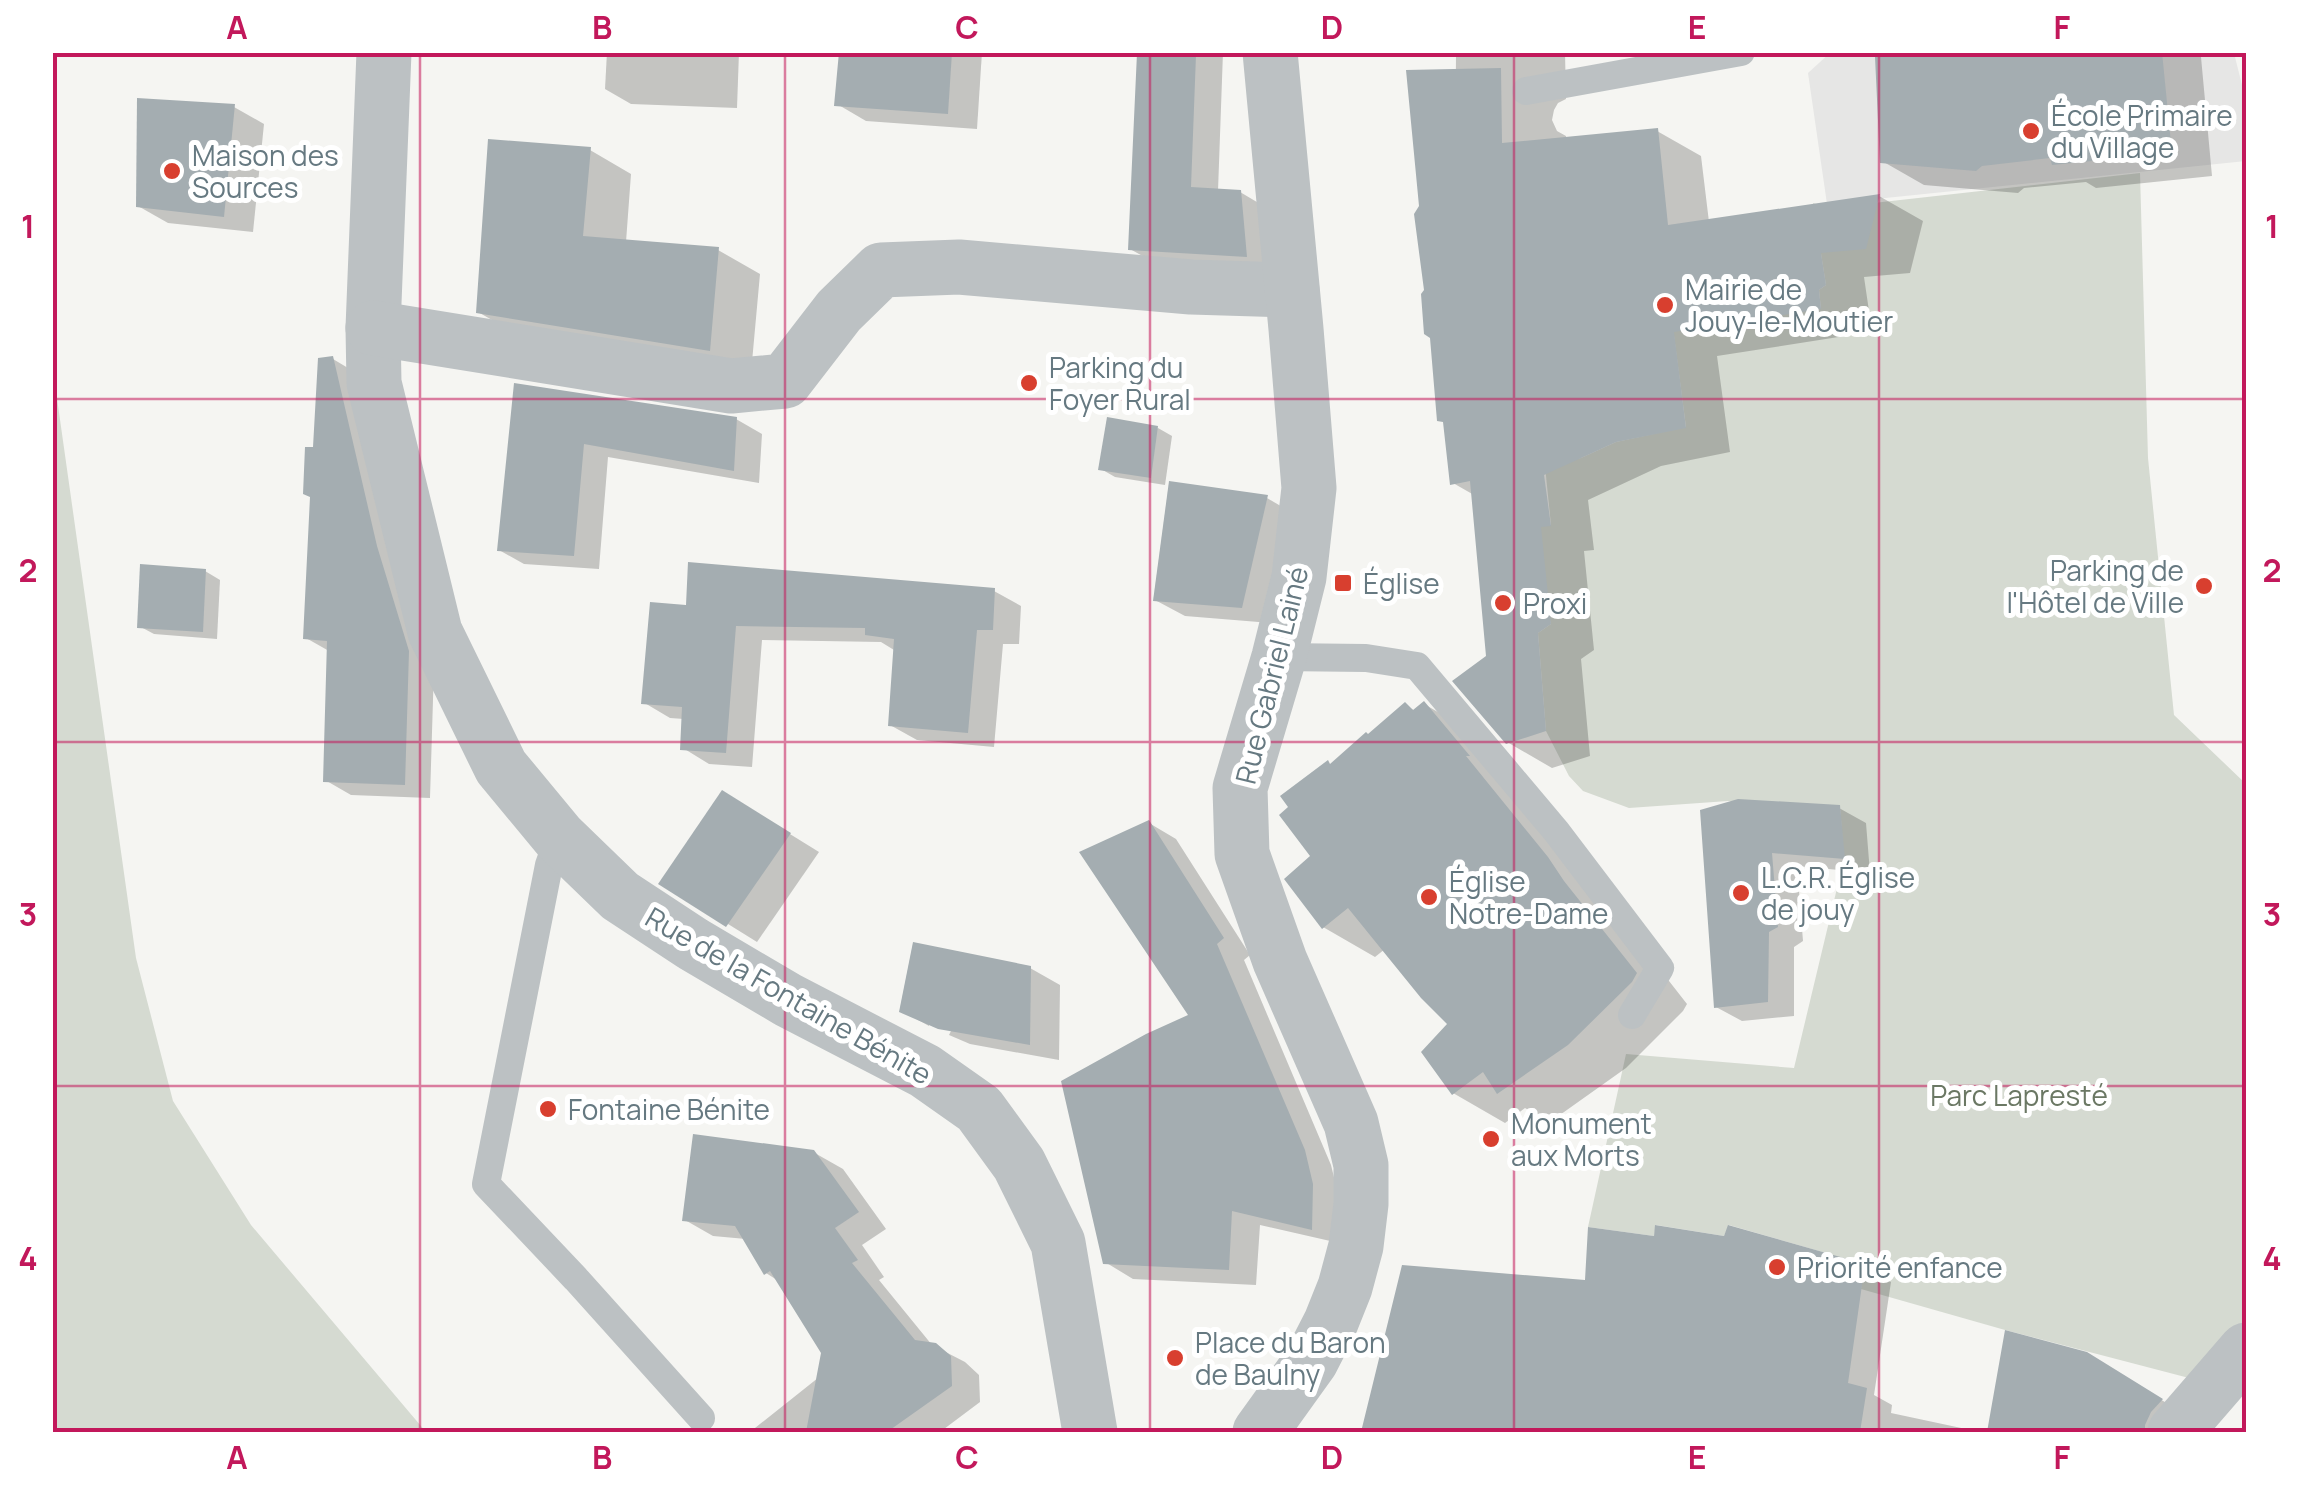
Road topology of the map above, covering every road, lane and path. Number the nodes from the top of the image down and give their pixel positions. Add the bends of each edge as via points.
1 (384, 52) edge
2 (1270, 52) edge
3 (1741, 52) edge
4 (1526, 91) dead end
5 (1292, 290) junction
6 (373, 328) junction
7 (1279, 657) junction
8 (559, 836) junction
9 (1632, 1016) dead end
10 (2246, 1350) edge
11 (701, 1418) dead end
12 (1090, 1432) edge
13 (1260, 1432) edge
14 (2175, 1432) edge

1 - 6 street, Rue de la Fontaine Bénite
2 - 5 street, Rue Gabriel Lainé
3 - 4 lane
5 - 6 street via 959,267 880,270 785,381 731,386
5 - 7 street, Rue Gabriel Lainé via 1308,488 1299,577
6 - 8 street, Rue de la Fontaine Bénite via 374,383 435,632 501,768
7 - 9 lane via 1417,666 1660,968
7 - 13 street, Rue Gabriel Lainé via 1240,788 1242,854 1351,1124 1361,1204 1356,1246 1331,1322
8 - 11 lane via 486,1184
8 - 12 street, Rue de la Fontaine Bénite via 620,896 678,934 925,1071 979,1109 1019,1164 1058,1243
10 - 14 street

